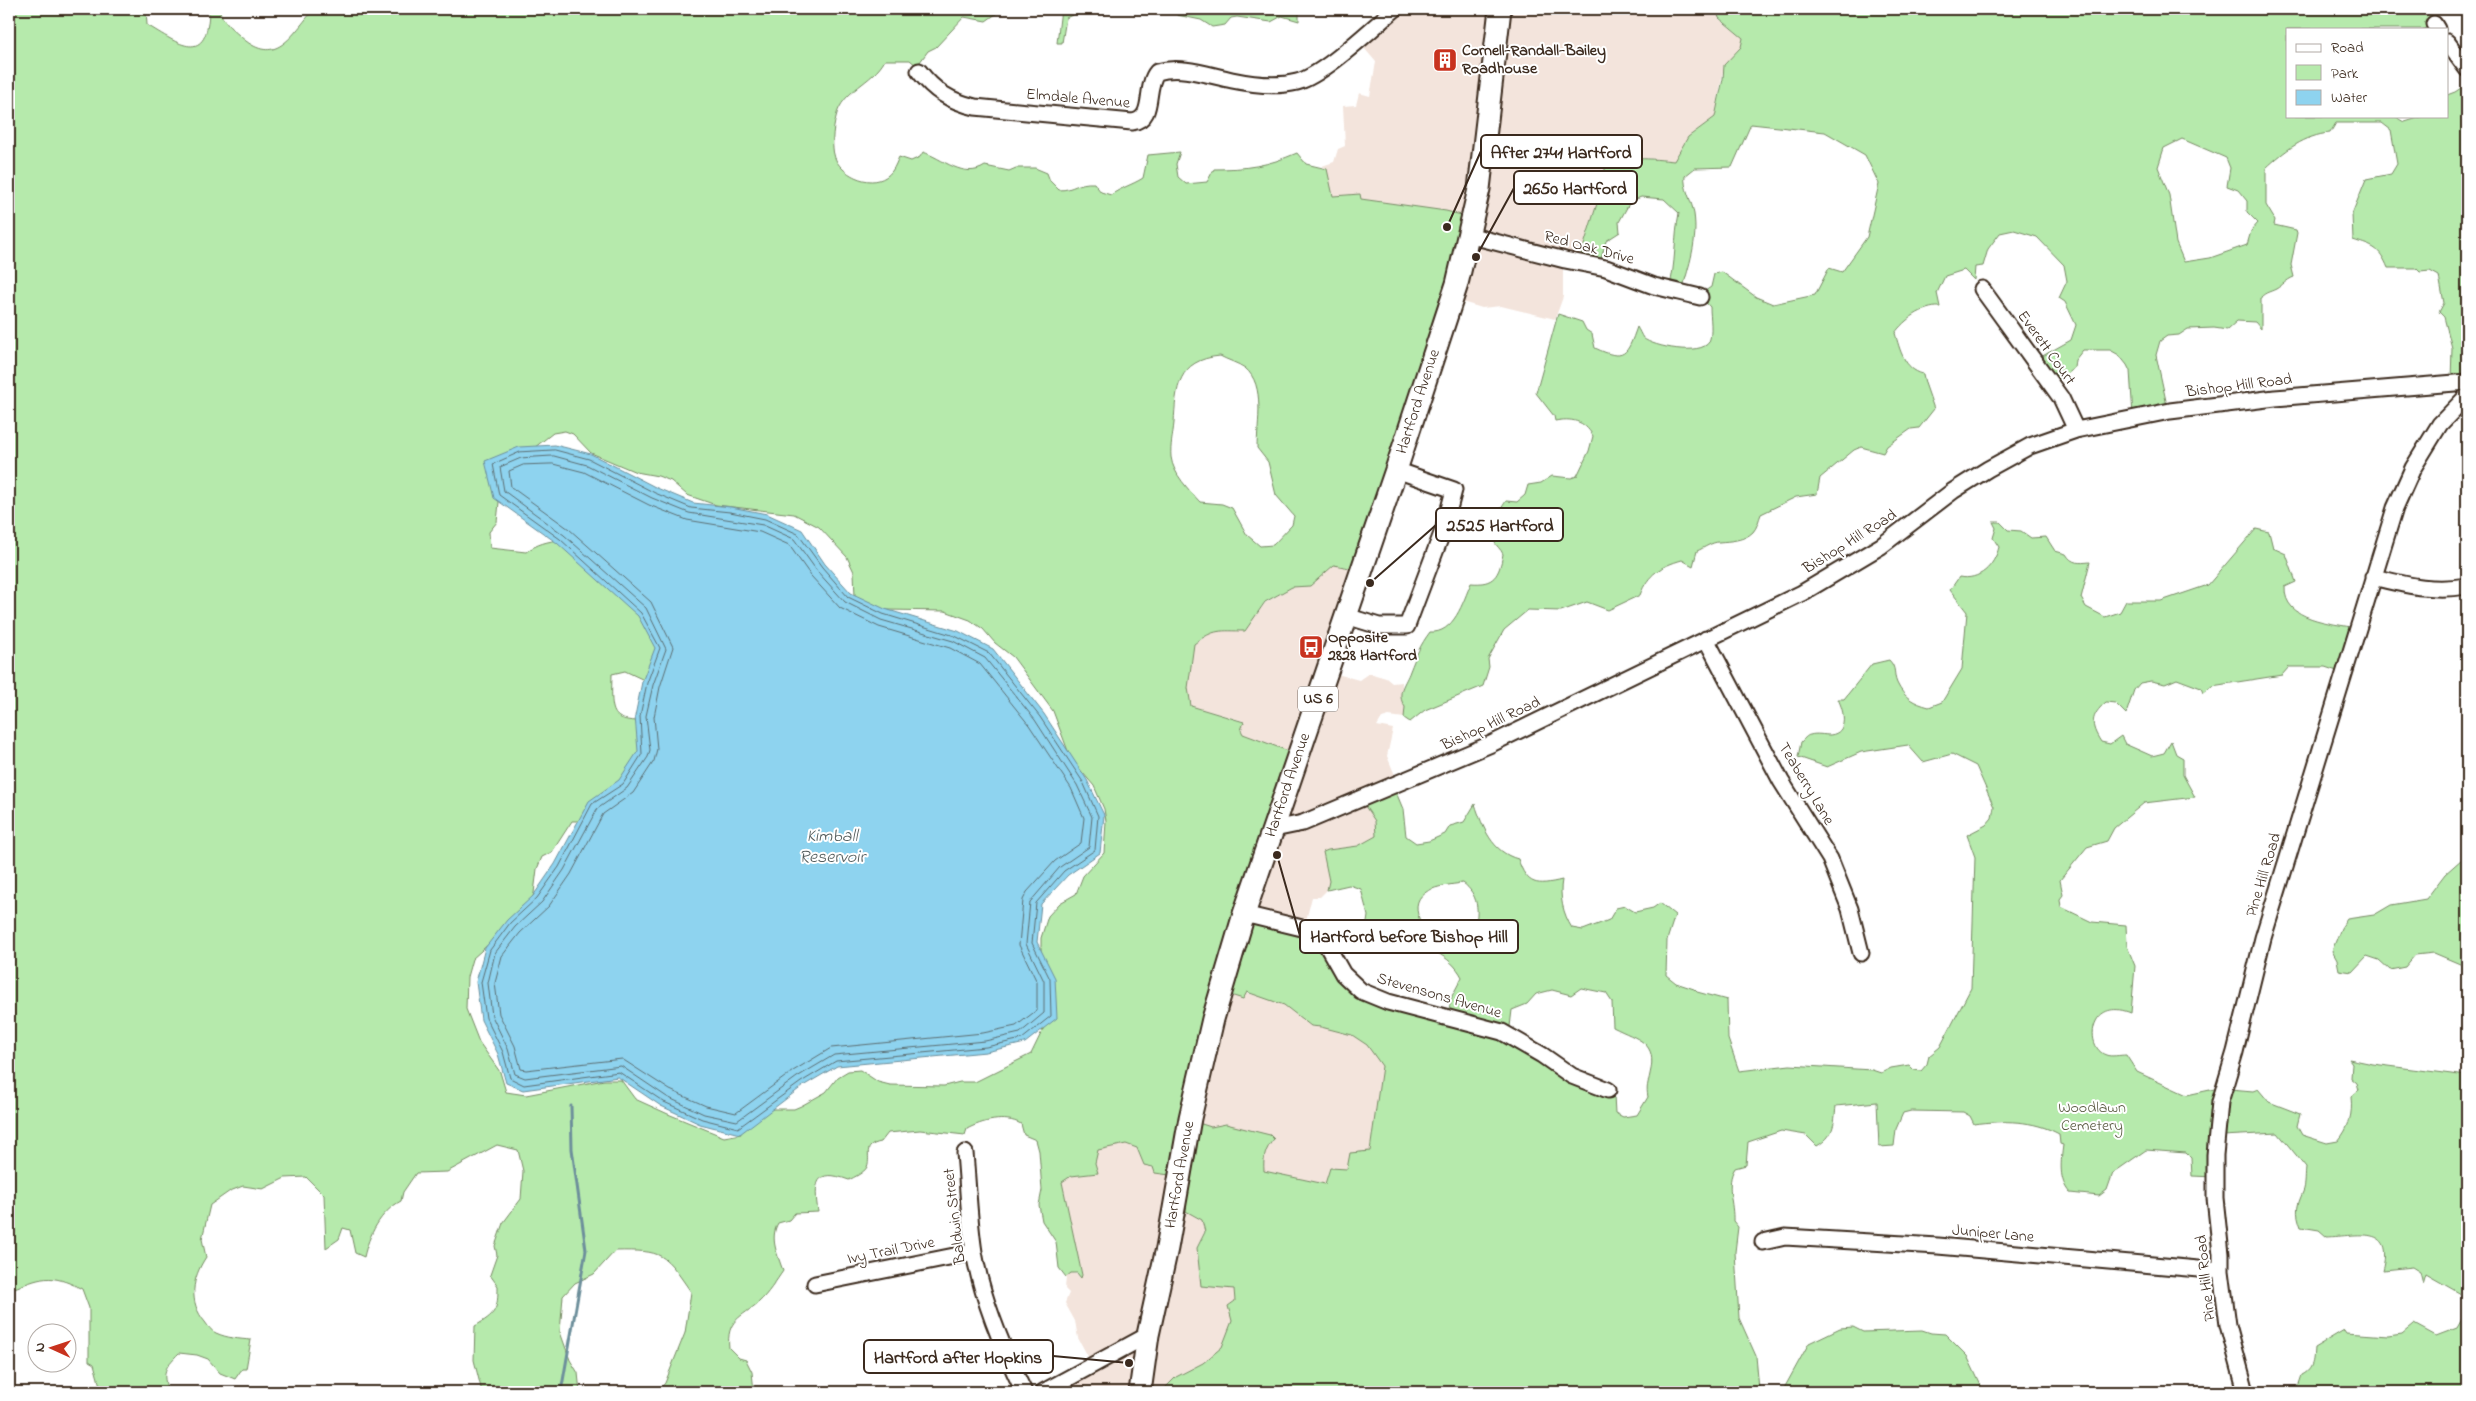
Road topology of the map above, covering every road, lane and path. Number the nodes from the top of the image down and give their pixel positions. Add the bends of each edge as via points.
1 (1395, 9) edge
2 (1500, 9) edge
3 (2448, 43) edge
4 (2467, 69) edge
5 (919, 71) dead end
6 (1468, 235) junction
7 (1982, 289) dead end
8 (1700, 297) dead end
9 (2467, 382) edge
10 (2467, 396) edge
11 (2076, 430) junction
12 (1396, 470) junction
13 (2373, 577) junction
14 (2467, 586) edge
15 (1346, 616) junction
16 (1706, 639) junction
17 (1274, 829) junction
18 (1244, 914) junction
19 (1861, 953) dead end
20 (1608, 1090) dead end
21 (965, 1153) dead end
22 (1763, 1242) dead end
23 (974, 1252) junction
24 (2220, 1270) junction
25 (815, 1284) dead end
26 (1148, 1335) junction
27 (1024, 1392) edge
28 (1043, 1392) edge
29 (1140, 1392) edge
30 (2246, 1392) edge

1 - 5 street, Elmdale Avenue via 1318,70 1294,82 1238,82 1190,70 1157,72 1151,82 1145,116 1132,122 975,107 950,100 934,90
2 - 6 highway, Hartford Avenue / US 6 via 1487,132
3 - 4 street
6 - 8 street, Red Oak Drive via 1606,268 1654,286
6 - 12 highway, Hartford Avenue / US 6 via 1457,284
7 - 11 street, Everett Court via 2061,398
9 - 11 street, Bishop Hill Road via 2275,398 2170,411
10 - 13 street, Pine Hill Road via 2440,424 2413,468 2394,508
11 - 16 street, Bishop Hill Road via 2030,446 1988,469 1953,491 1881,546 1802,592
12 - 15 highway, Hartford Avenue / US 6
12 - 15 street via 1454,490 1444,528 1407,626 1379,626
13 - 14 street via 2420,588
13 - 24 street, Pine Hill Road via 2263,938 2220,1102 2215,1198
15 - 17 highway, Hartford Avenue / US 6
16 - 17 street, Bishop Hill Road via 1448,763 1303,823
16 - 19 street, Teaberry Lane via 1781,781 1830,859 1850,909
17 - 18 highway, Hartford Avenue / US 6
18 - 20 street, Stevensons Avenue via 1302,928 1326,944 1343,974 1361,991 1388,1002 1502,1032 1572,1076
18 - 26 highway, Hartford Avenue / US 6 via 1200,1072
21 - 23 street, Baldwin Street
22 - 24 street, Juniper Lane via 1785,1237 1938,1246
23 - 25 street, Ivy Trail Drive
23 - 27 street, Baldwin Street via 1009,1362
24 - 30 street, Pine Hill Road via 2228,1325
26 - 28 street
26 - 29 highway, Hartford Avenue / US 6

